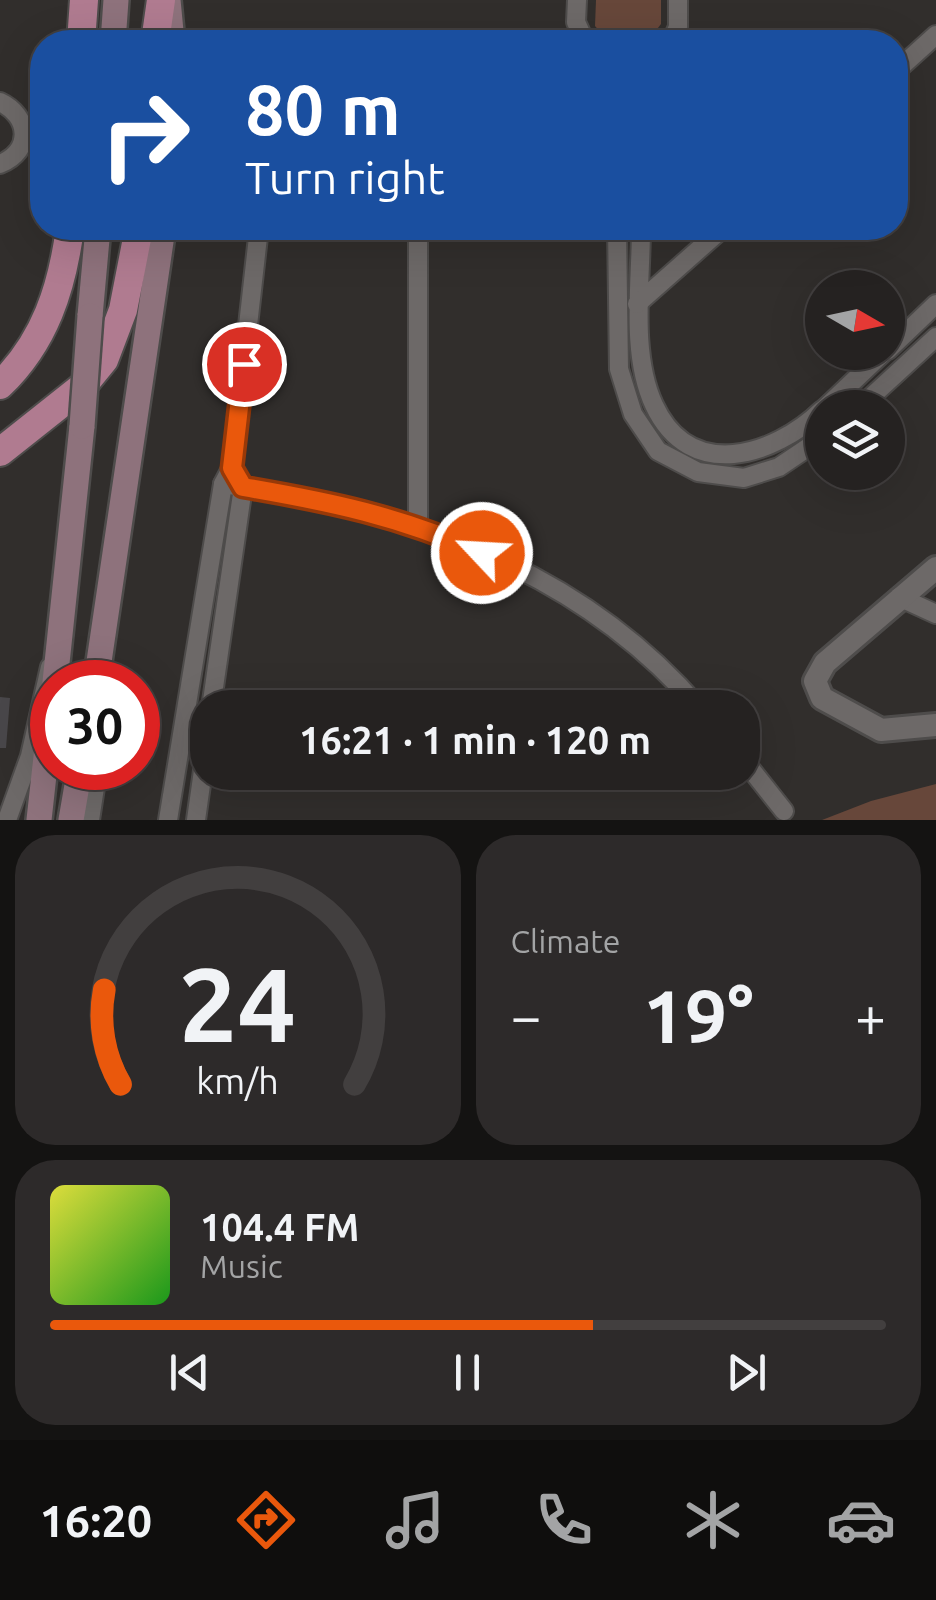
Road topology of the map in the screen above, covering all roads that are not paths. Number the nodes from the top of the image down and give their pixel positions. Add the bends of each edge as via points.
1 (84, 0) edge
2 (116, 0) edge
3 (160, 0) edge
4 (168, 0) edge
5 (577, 0) edge
6 (678, 0) edge
7 (81, 30) edge
8 (114, 30) edge
9 (156, 30) edge
10 (171, 30) edge
11 (580, 30) edge
12 (677, 30) edge
13 (936, 35) edge
14 (908, 60) edge
15 (0, 102) edge
16 (0, 164) edge
17 (68, 240) edge
18 (97, 240) edge
19 (137, 240) edge
20 (162, 240) edge
21 (257, 240) edge
22 (418, 240) edge
23 (618, 240) edge
24 (641, 240) edge
25 (709, 240) edge
26 (642, 300) junction
27 (936, 304) edge
28 (619, 320) junction
29 (905, 333) edge
30 (936, 336) edge
31 (866, 370) edge
32 (0, 385) edge
33 (844, 390) edge
34 (878, 390) edge
35 (805, 426) edge
36 (805, 449) edge
37 (0, 452) edge
38 (227, 476) junction
39 (243, 487) junction
40 (418, 524) junction
41 (936, 568) edge
42 (65, 593) junction
43 (899, 596) junction
44 (936, 614) edge
45 (57, 660) edge
46 (101, 660) edge
47 (215, 690) edge
48 (680, 690) edge
49 (936, 724) edge
50 (760, 781) edge
51 (42, 790) edge
52 (76, 790) edge
53 (95, 790) edge
54 (200, 790) edge
55 (784, 811) dead end
56 (168, 816) edge
57 (196, 817) edge
58 (7, 820) edge
59 (39, 820) edge
60 (71, 820) edge
61 (90, 820) edge

1 - 7 main road
2 - 8 main road
3 - 9 main road
4 - 10 main road
5 - 11 street
6 - 12 street
13 - 14 street
15 - 16 street via 14,109 25,133 20,151
17 - 32 main road via 57,297 41,334
18 - 42 main road, bridge
19 - 37 main road via 123,310 104,360 82,387
20 - 46 main road
21 - 38 street
22 - 40 street
23 - 28 street
24 - 26 street
25 - 26 street
26 - 28 street
26 - 35 street via 641,352 654,405 674,432 731,457 766,448
27 - 29 street
28 - 36 street via 620,369 633,414 658,451 698,472 744,478
30 - 34 street
31 - 33 street
38 - 39 street
38 - 56 street
39 - 40 street
39 - 47 street
40 - 48 street via 545,582 628,639
41 - 43 street
42 - 45 main road
42 - 58 street via 30,756
43 - 44 street
43 - 49 street via 818,673 818,693 881,730
50 - 55 street
51 - 59 main road
52 - 60 main road
53 - 61 street
54 - 57 street
56 - 57 street

